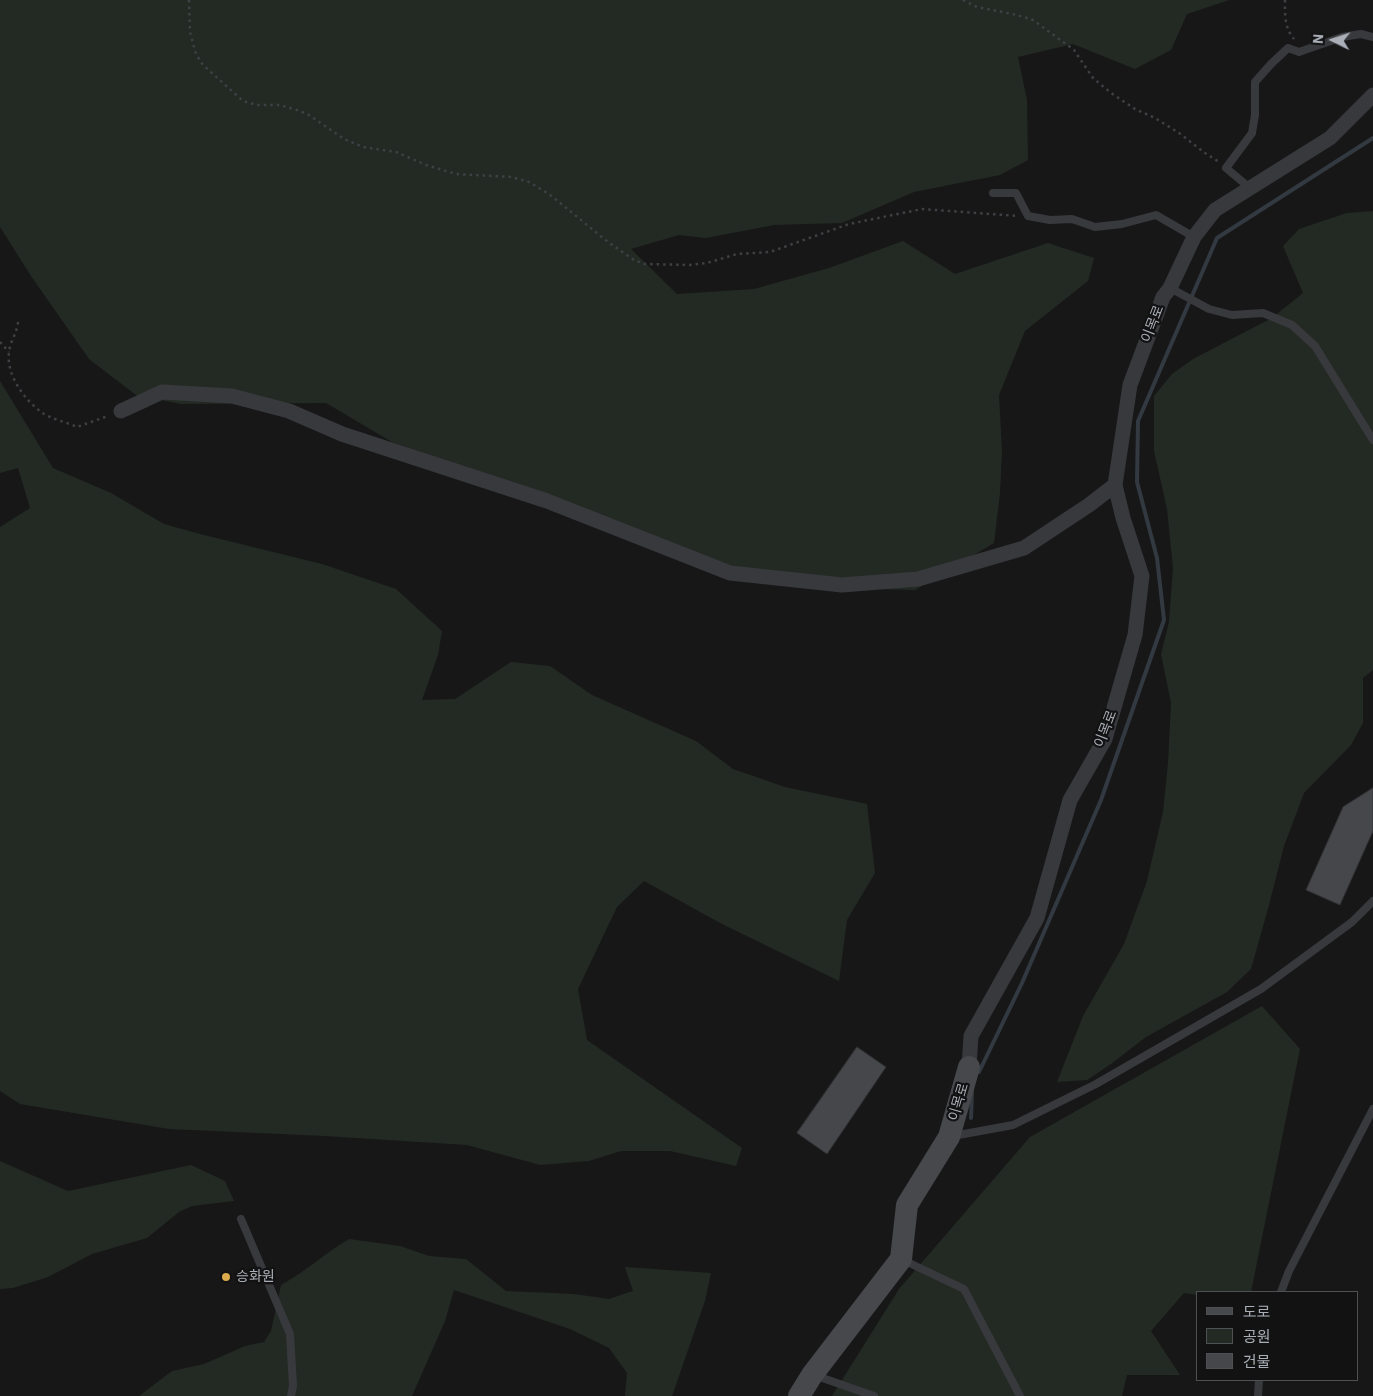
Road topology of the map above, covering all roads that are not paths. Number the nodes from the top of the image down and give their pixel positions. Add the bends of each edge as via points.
1 (1373, 37) edge
2 (1373, 95) edge
3 (1250, 188) junction
4 (993, 193) dead end
5 (1194, 237) junction
6 (1170, 288) junction
7 (121, 411) road end
8 (1373, 440) edge
9 (1115, 485) junction
10 (1373, 902) edge
11 (969, 1067) joint
12 (1373, 1109) edge
13 (948, 1137) junction
14 (241, 1219) dead end
15 (901, 1259) junction
16 (1281, 1291) edge
17 (812, 1375) junction
18 (1259, 1381) edge
19 (291, 1396) edge
20 (799, 1396) edge
21 (874, 1396) edge
22 (1020, 1396) edge
23 (1258, 1396) edge

1 - 3 lane via 1361,34 1298,52 1288,48 1255,82 1252,133 1226,168
2 - 3 street, 이목로 via 1330,138
3 - 5 street, 이목로 via 1215,210
4 - 5 lane via 1016,193 1028,216 1072,219 1095,226 1122,224 1156,215
5 - 6 street, 이목로
6 - 8 lane via 1232,315 1263,313 1292,325 1315,346
6 - 9 street, 이목로 via 1163,297 1130,385
7 - 9 street via 162,392 232,396 289,411 342,434 547,501 730,573 842,585 918,579 1024,548
9 - 11 street, 이목로 via 1142,576 1135,635 1105,739 1070,800 1037,918 971,1036
10 - 13 lane via 1352,922 1261,989 1096,1084 1013,1125
11 - 13 street, 이목로
12 - 16 lane
13 - 15 street, 이목로 via 907,1205
14 - 19 lane via 290,1334
15 - 17 street
15 - 22 lane via 964,1289
17 - 20 street
17 - 21 lane
18 - 23 lane

